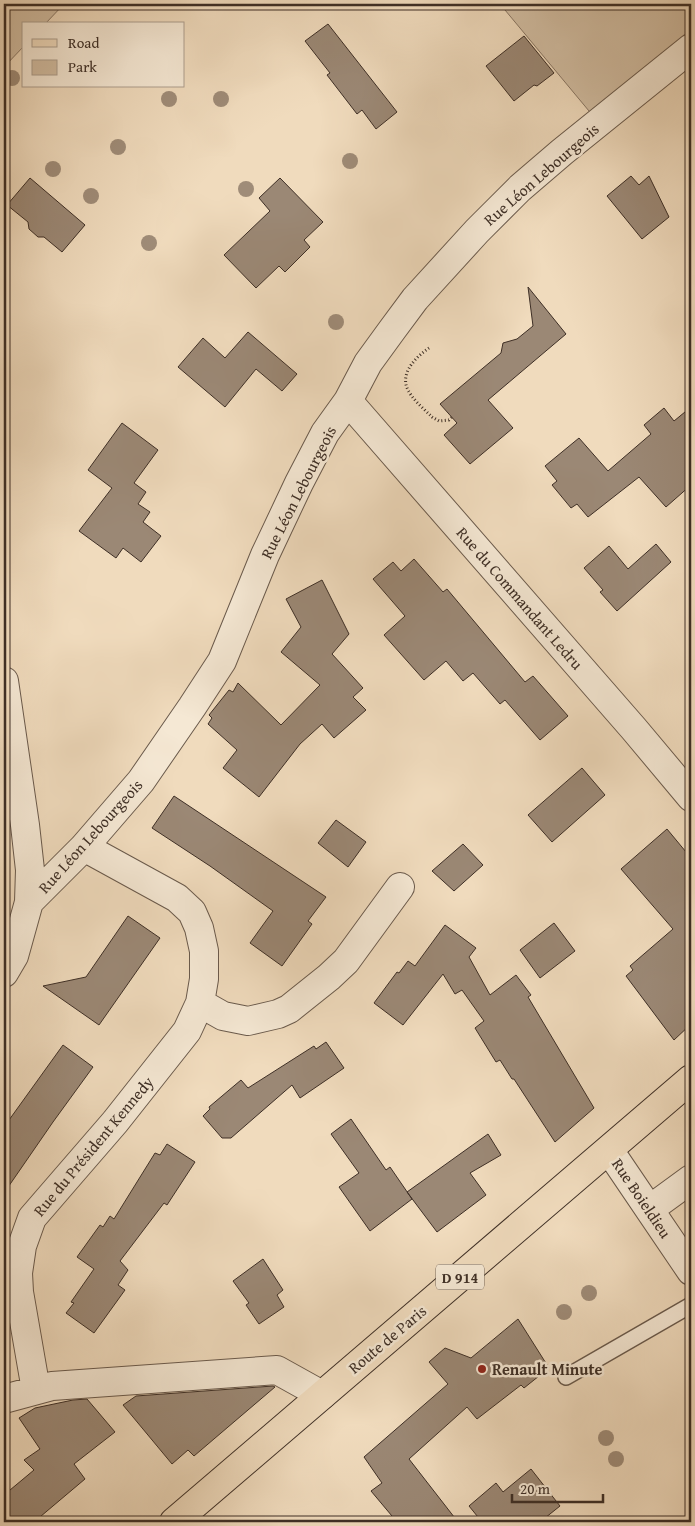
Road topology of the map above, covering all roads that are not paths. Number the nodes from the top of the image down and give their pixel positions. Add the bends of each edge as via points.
1 (691, 48) edge
2 (348, 401) junction
3 (4, 681) edge
4 (12, 784) edge
5 (691, 797) edge
6 (84, 847) junction
7 (400, 887) dead end
8 (29, 902) junction
9 (4, 973) edge
10 (200, 1003) junction
11 (691, 1078) edge
12 (609, 1150) junction
13 (691, 1179) edge
14 (650, 1209) junction
15 (689, 1263) edge
16 (691, 1305) edge
17 (566, 1377) dead end
18 (36, 1390) junction
19 (322, 1395) junction
20 (4, 1399) edge
21 (174, 1522) edge

1 - 2 street, Rue Léon Lebourgeois via 520,188 478,231 404,314 368,363
2 - 5 street, Rue du Commandant Ledru
2 - 6 street, Rue Léon Lebourgeois via 325,433 299,483 265,555 222,661 141,781
3 - 4 street
4 - 8 street via 30,870
6 - 8 street, Rue Léon Lebourgeois
6 - 10 street, Rue du Président Kennedy via 177,898 192,912 204,951
7 - 10 street via 346,961 289,1009 248,1021 223,1016
8 - 9 street, Rue Léon Lebourgeois via 14,956
10 - 18 street, Rue du Président Kennedy via 187,1031 115,1122 32,1218 22,1246 18,1273
11 - 12 main road, Route de Paris / D 914
12 - 14 street, Rue Boieldieu
12 - 19 main road, Route de Paris / D 914
13 - 14 street
14 - 15 street, Rue Boieldieu
16 - 17 lane
18 - 19 street via 52,1386 277,1370
18 - 20 street
19 - 21 main road, Route de Paris / D 914

